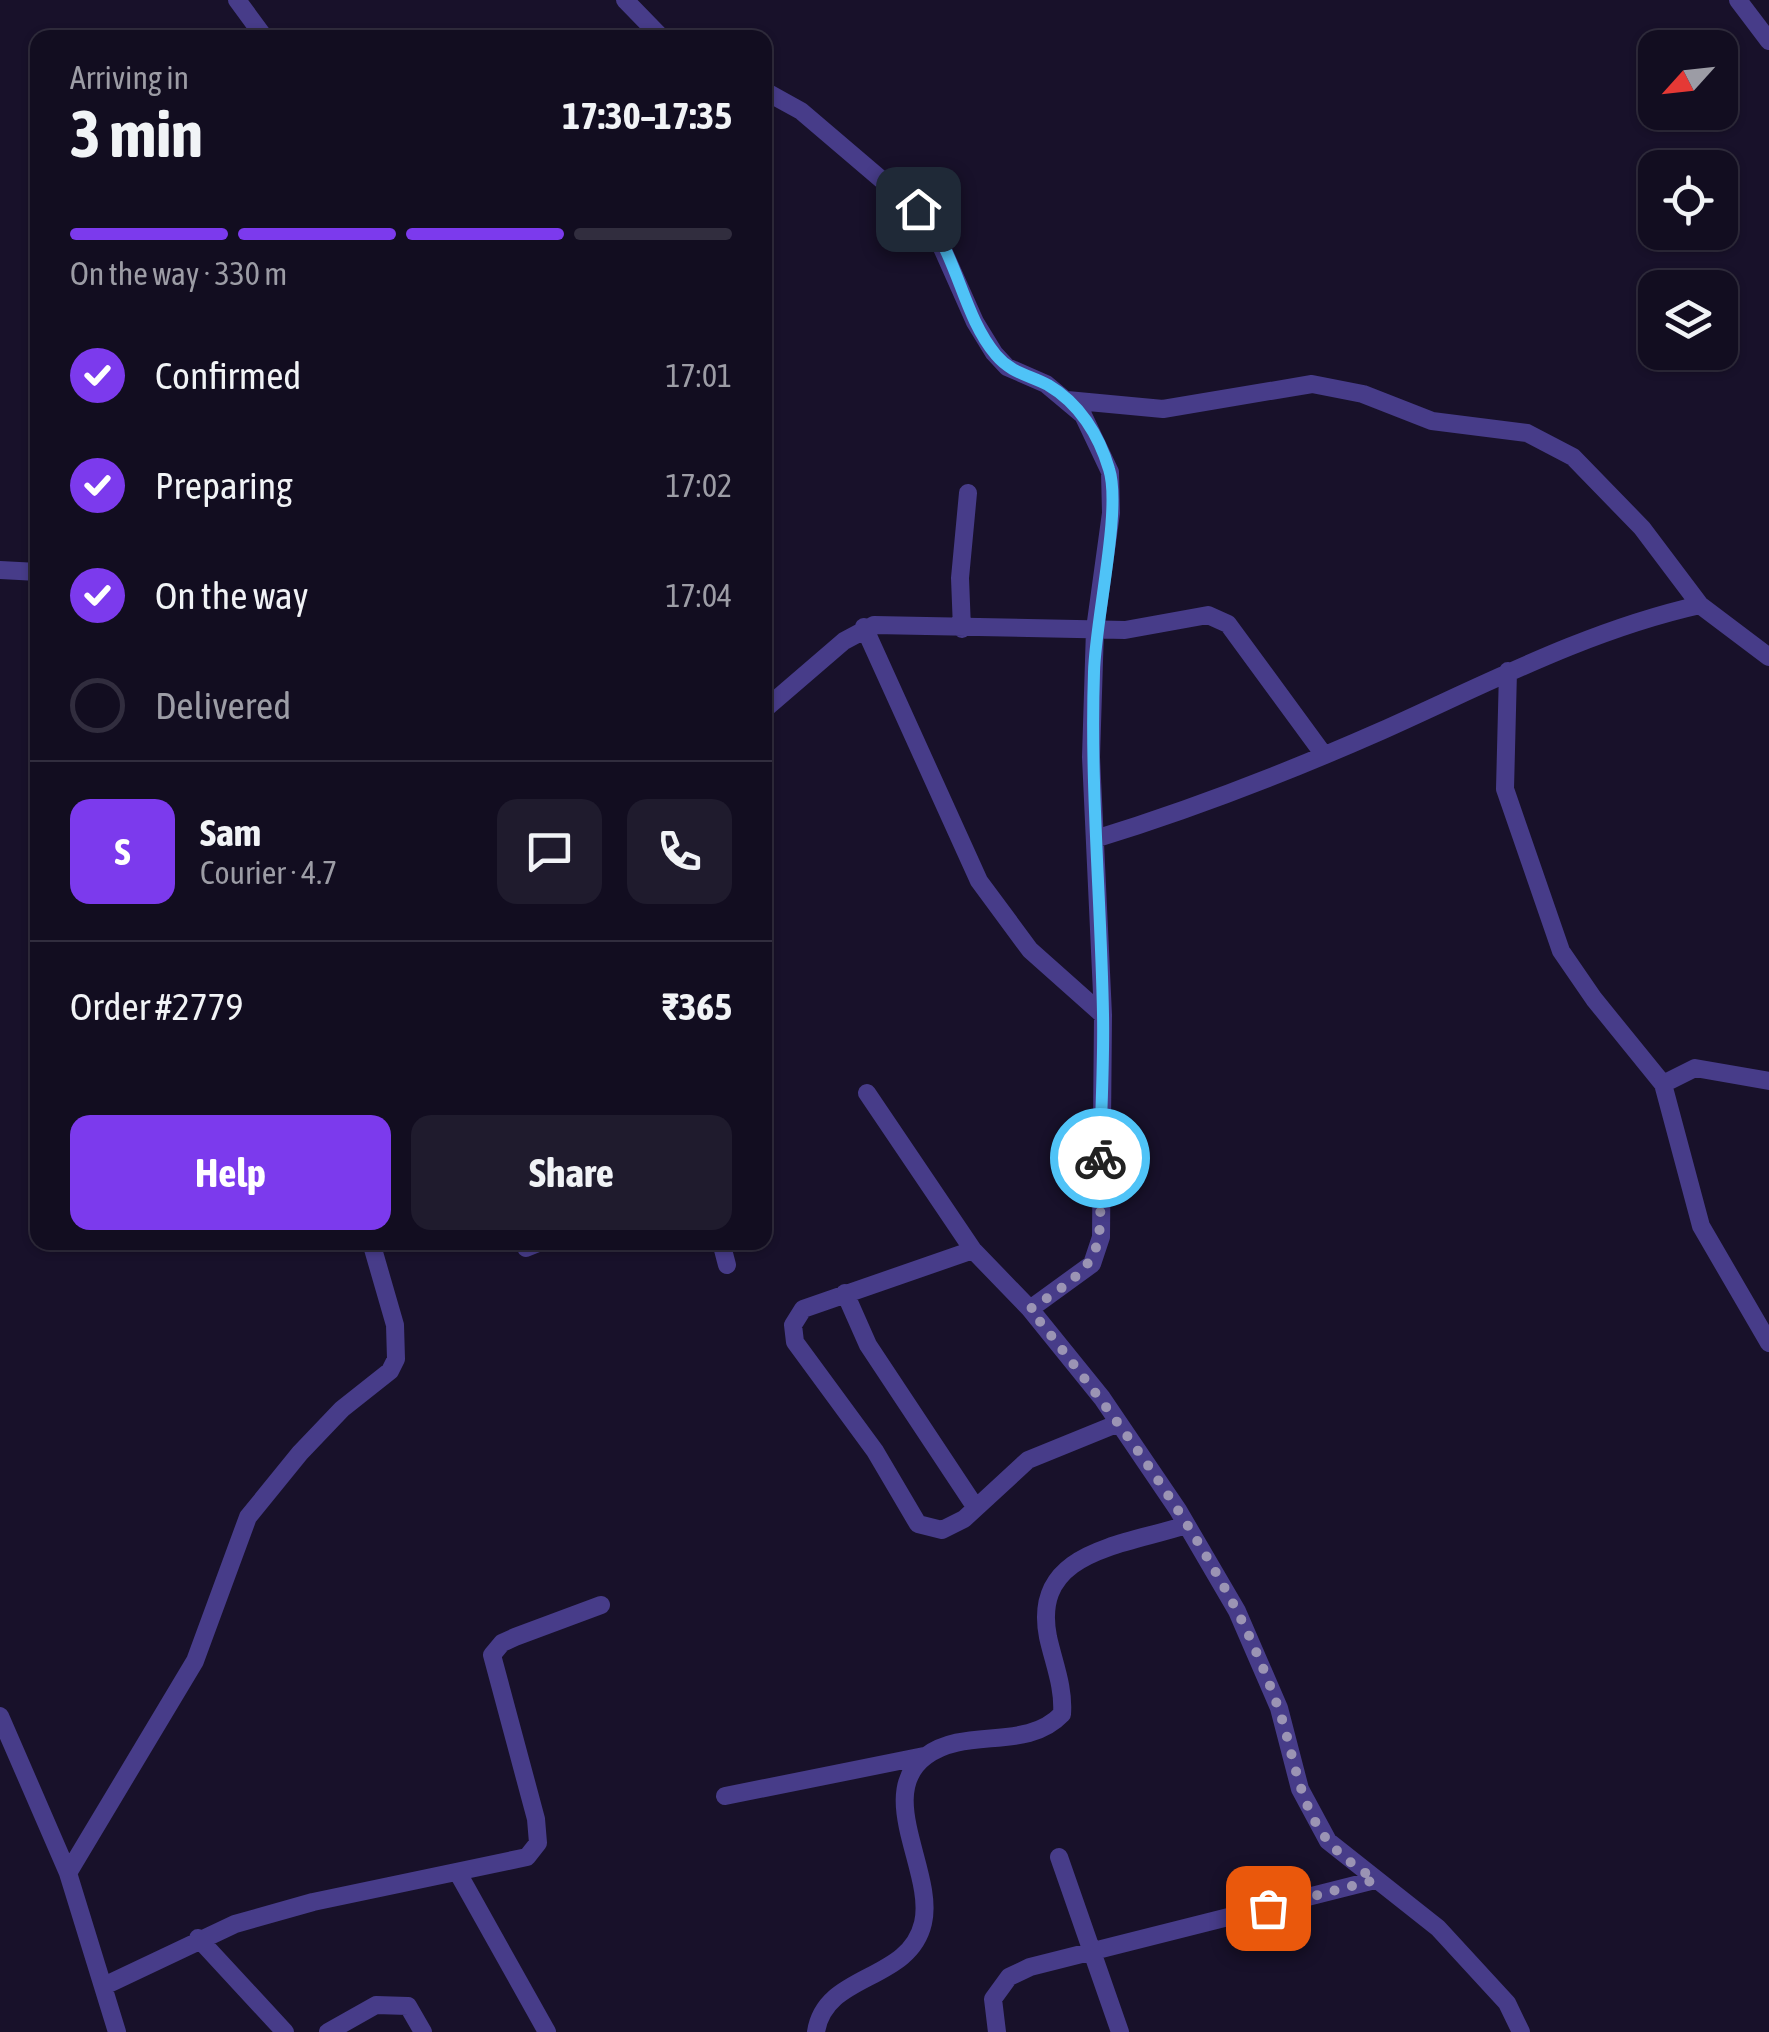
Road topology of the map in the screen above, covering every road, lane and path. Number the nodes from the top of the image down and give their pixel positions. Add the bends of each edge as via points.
1 (237, 0) edge
2 (625, 0) edge
3 (1738, 0) edge
4 (259, 30) edge
5 (654, 30) edge
6 (1769, 40) edge
7 (772, 95) edge
8 (1067, 400) junction
9 (968, 493) dead end
10 (0, 570) edge
11 (30, 572) edge
12 (1700, 605) junction
13 (864, 628) junction
14 (962, 629) junction
15 (1095, 629) junction
16 (1769, 657) edge
17 (1508, 671) junction
18 (772, 703) edge
19 (1324, 756) junction
20 (1096, 839) junction
21 (1103, 1016) junction
22 (1769, 1081) edge
23 (1663, 1084) junction
24 (868, 1093) dead end
25 (373, 1250) edge
26 (723, 1250) edge
27 (973, 1250) junction
28 (727, 1265) dead end
29 (845, 1293) junction
30 (1030, 1309) junction
31 (1769, 1343) edge
32 (1118, 1422) junction
33 (976, 1508) junction
34 (1186, 1525) junction
35 (601, 1606) dead end
36 (0, 1716) edge
37 (924, 1756) junction
38 (725, 1796) dead end
39 (1059, 1857) dead end
40 (68, 1873) junction
41 (458, 1874) junction
42 (1375, 1880) junction
43 (198, 1938) junction
44 (1091, 1954) junction
45 (104, 1986) junction
46 (117, 2032) edge
47 (285, 2032) edge
48 (328, 2032) edge
49 (423, 2032) edge
50 (547, 2032) edge
51 (816, 2032) edge
52 (997, 2032) edge
53 (1120, 2032) edge
54 (1521, 2032) edge

1 - 4 street
2 - 5 street
3 - 6 street
7 - 8 street via 801,111 930,221 994,353
8 - 12 street via 1163,408 1312,384 1363,394 1432,421 1527,433 1574,457 1614,496
8 - 15 street via 1083,415 1110,472
9 - 14 street
10 - 11 street
12 - 16 street
12 - 17 street via 1630,622
13 - 14 street
13 - 18 street
13 - 21 street via 979,881 1030,950
14 - 15 street
15 - 19 street via 1218,616
15 - 20 street
17 - 19 street
17 - 23 street via 1506,788 1561,950
19 - 20 street
20 - 21 street
21 - 30 street via 1101,1238 1092,1264
22 - 23 street via 1695,1068
23 - 31 street via 1701,1226
24 - 27 street
25 - 40 street via 395,1325 390,1371 342,1409 248,1517 195,1661
26 - 28 street
27 - 29 street
27 - 30 street
29 - 33 street via 868,1346
29 - 33 street via 803,1309 793,1324 794,1342 875,1451 918,1524 942,1530
30 - 32 street
32 - 33 street via 1028,1460
32 - 34 street
34 - 37 street via 1080,1560 1048,1587 1048,1636 1063,1693 1062,1714 1051,1725 945,1745
34 - 42 street via 1244,1627 1313,1816 1328,1841
35 - 41 street via 514,1636 492,1655 538,1843 521,1862
36 - 40 street
37 - 38 street
37 - 51 street via 909,1774 904,1795 924,1885 916,1942 896,1964 833,1996 820,2010
39 - 44 street
40 - 45 street
41 - 43 street via 313,1902
41 - 50 street
42 - 44 street
42 - 54 street via 1438,1928 1507,2003
43 - 45 street
43 - 47 street
44 - 52 street via 1010,1977 993,1999
44 - 53 street
45 - 46 street
48 - 49 street via 386,2002 408,2006

